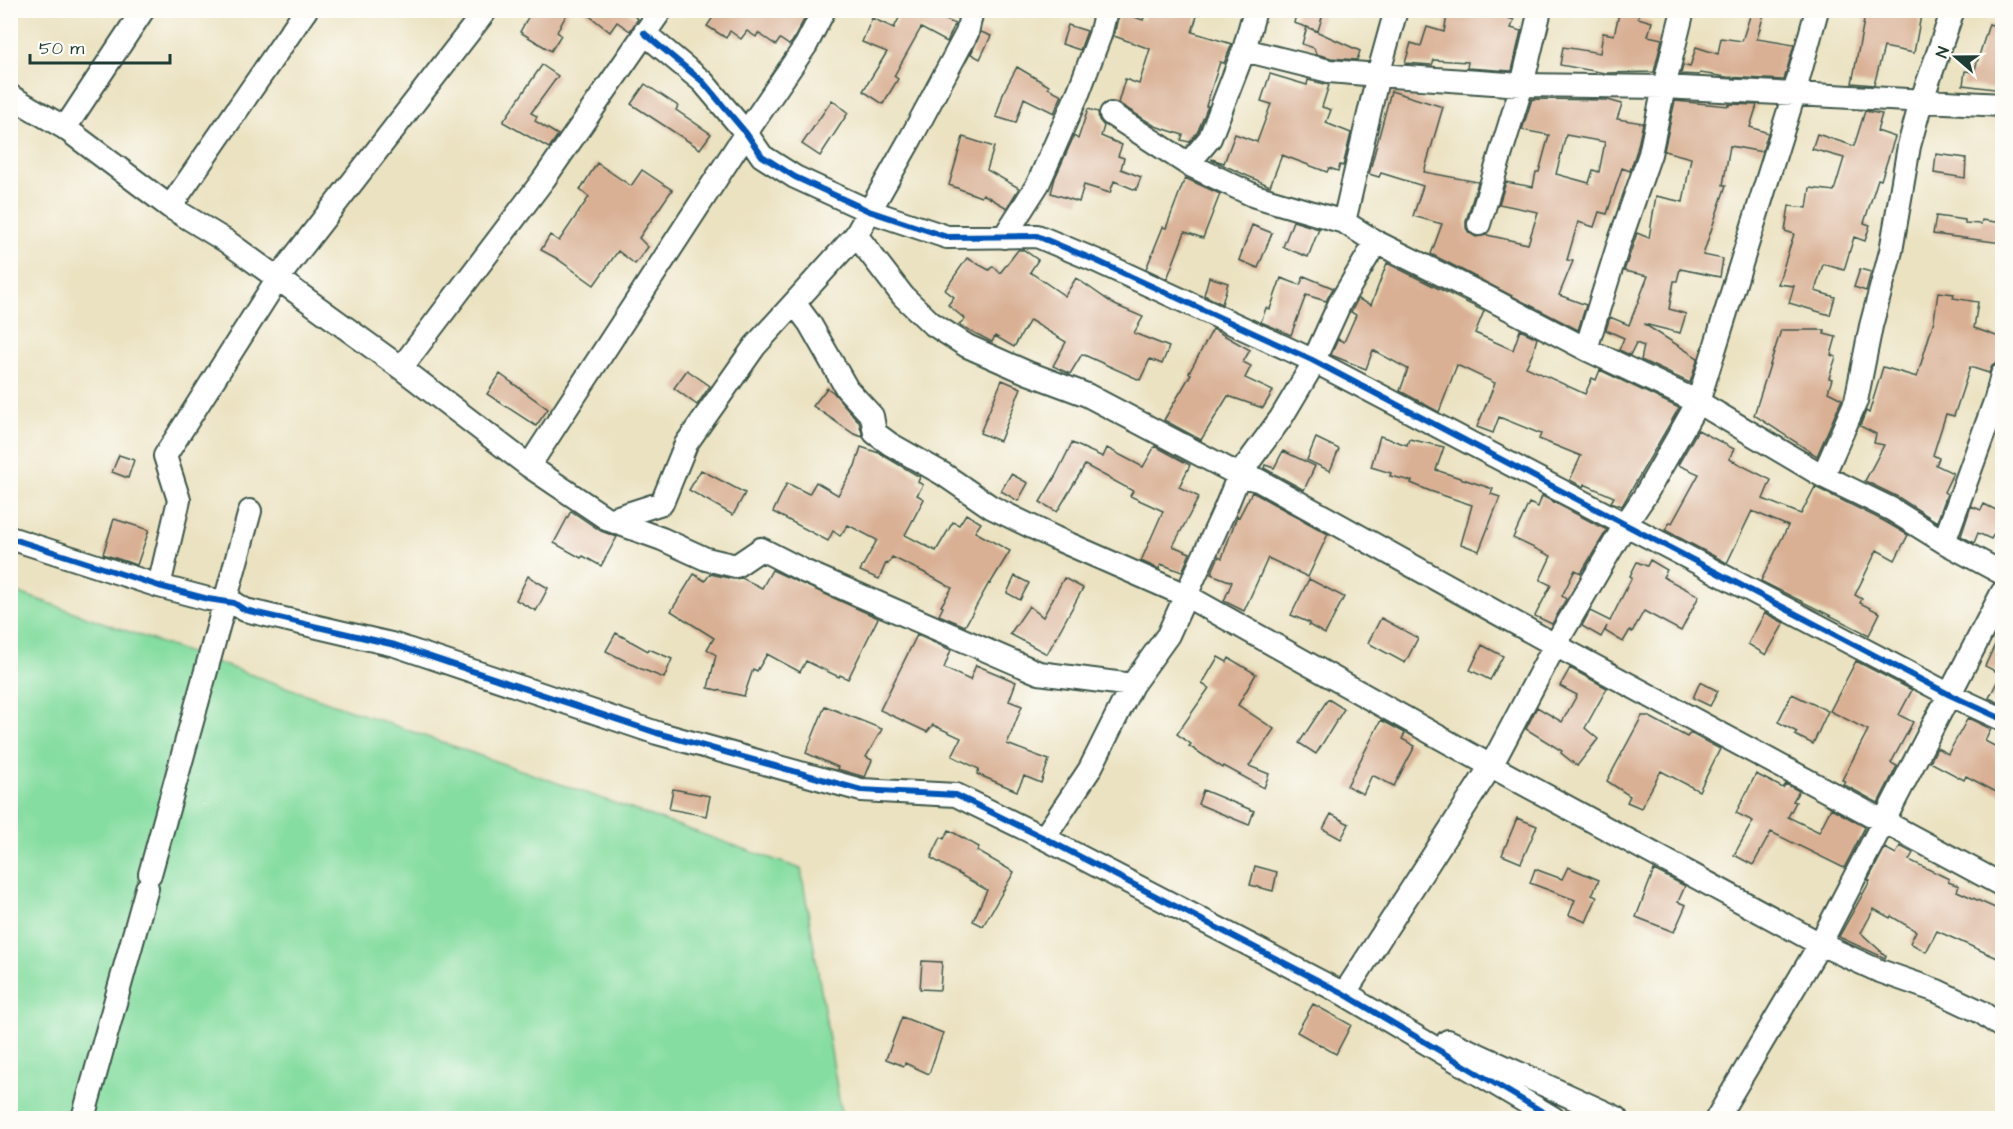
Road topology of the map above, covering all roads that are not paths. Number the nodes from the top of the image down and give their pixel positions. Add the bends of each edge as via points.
1 (143, 10) edge
2 (306, 10) edge
3 (486, 10) edge
4 (661, 10) edge
5 (824, 10) edge
6 (972, 10) edge
7 (1106, 10) edge
8 (1254, 10) edge
9 (1396, 10) edge
10 (1540, 10) edge
11 (1683, 10) edge
12 (1817, 10) edge
13 (1953, 10) edge
14 (644, 33) junction
15 (1244, 50) junction
16 (1378, 75) junction
17 (1522, 85) junction
18 (1664, 87) junction
19 (1794, 94) junction
20 (10, 96) edge
21 (1920, 102) junction
22 (2002, 105) edge
23 (1111, 114) dead end
24 (65, 128) junction
25 (746, 133) junction
26 (1188, 164) junction
27 (170, 207) junction
28 (869, 211) junction
29 (1344, 222) junction
30 (1479, 224) dead end
31 (856, 235) junction
32 (1004, 237) junction
33 (1376, 242) junction
34 (278, 278) junction
35 (795, 304) junction
36 (1586, 350) junction
37 (1312, 360) junction
38 (401, 368) junction
39 (2002, 375) edge
40 (1698, 402) junction
41 (529, 466) junction
42 (1239, 475) junction
43 (1823, 476) junction
44 (250, 511) dead end
45 (609, 519) junction
46 (1625, 525) junction
47 (10, 538) edge
48 (1944, 542) junction
49 (2002, 573) edge
50 (159, 586) junction
51 (2002, 593) edge
52 (1185, 595) junction
53 (225, 601) junction
54 (1555, 645) junction
55 (1132, 685) junction
56 (1950, 695) junction
57 (2002, 719) edge
58 (1491, 766) junction
59 (1884, 822) junction
60 (1044, 838) junction
61 (2002, 885) edge
62 (1820, 944) junction
63 (1344, 994) junction
64 (2002, 1027) edge
65 (82, 1119) edge
66 (1553, 1119) edge
67 (1617, 1119) edge
68 (1716, 1119) edge

1 - 24 street
2 - 27 street
3 - 34 street
4 - 14 street
5 - 25 street via 806,45
6 - 28 street via 967,33
7 - 32 street via 1101,35 1038,184
8 - 15 street
9 - 16 street
10 - 17 street
11 - 18 street
12 - 19 street
13 - 21 street
14 - 25 street via 703,82
14 - 38 street via 544,179
15 - 16 street via 1329,71
15 - 26 street via 1210,138
16 - 17 street
16 - 29 street
17 - 18 street
17 - 30 street
18 - 19 street
18 - 36 street via 1650,154
19 - 21 street
19 - 40 street
20 - 24 street
21 - 22 street
21 - 43 street via 1856,401
23 - 26 street
24 - 27 street
25 - 28 street via 762,156 795,177
25 - 41 street
26 - 29 street via 1255,196
27 - 34 street via 226,240
28 - 31 street
28 - 32 street via 947,237
29 - 33 street
31 - 35 street
31 - 42 street via 903,297 931,323 967,346 1087,395
32 - 37 street via 1037,236
33 - 36 street
33 - 37 street
34 - 38 street
34 - 50 street via 165,456 179,500
35 - 45 street via 755,346 686,444 662,503
35 - 52 street via 847,389 872,416 874,433 991,507
36 - 40 street
37 - 42 street via 1281,418
37 - 46 street
38 - 41 street
39 - 48 street
40 - 43 street
40 - 46 street
41 - 45 street
42 - 52 street
42 - 54 street via 1258,480
43 - 48 street via 1891,509
44 - 53 street
45 - 55 street via 706,559 736,566 761,549 1039,673
46 - 54 street
46 - 56 street
47 - 50 street
48 - 49 street
50 - 53 street
51 - 56 street
52 - 55 street via 1168,635
52 - 58 street
53 - 60 street via 271,617 395,645 657,733 861,790 956,795
53 - 65 street
54 - 58 street
54 - 59 street
55 - 60 street via 1090,769
56 - 57 street
56 - 59 street
58 - 62 street
58 - 63 street
59 - 61 street
59 - 62 street
60 - 63 street
62 - 64 street via 1937,991
62 - 68 street
63 - 66 street
63 - 67 street

